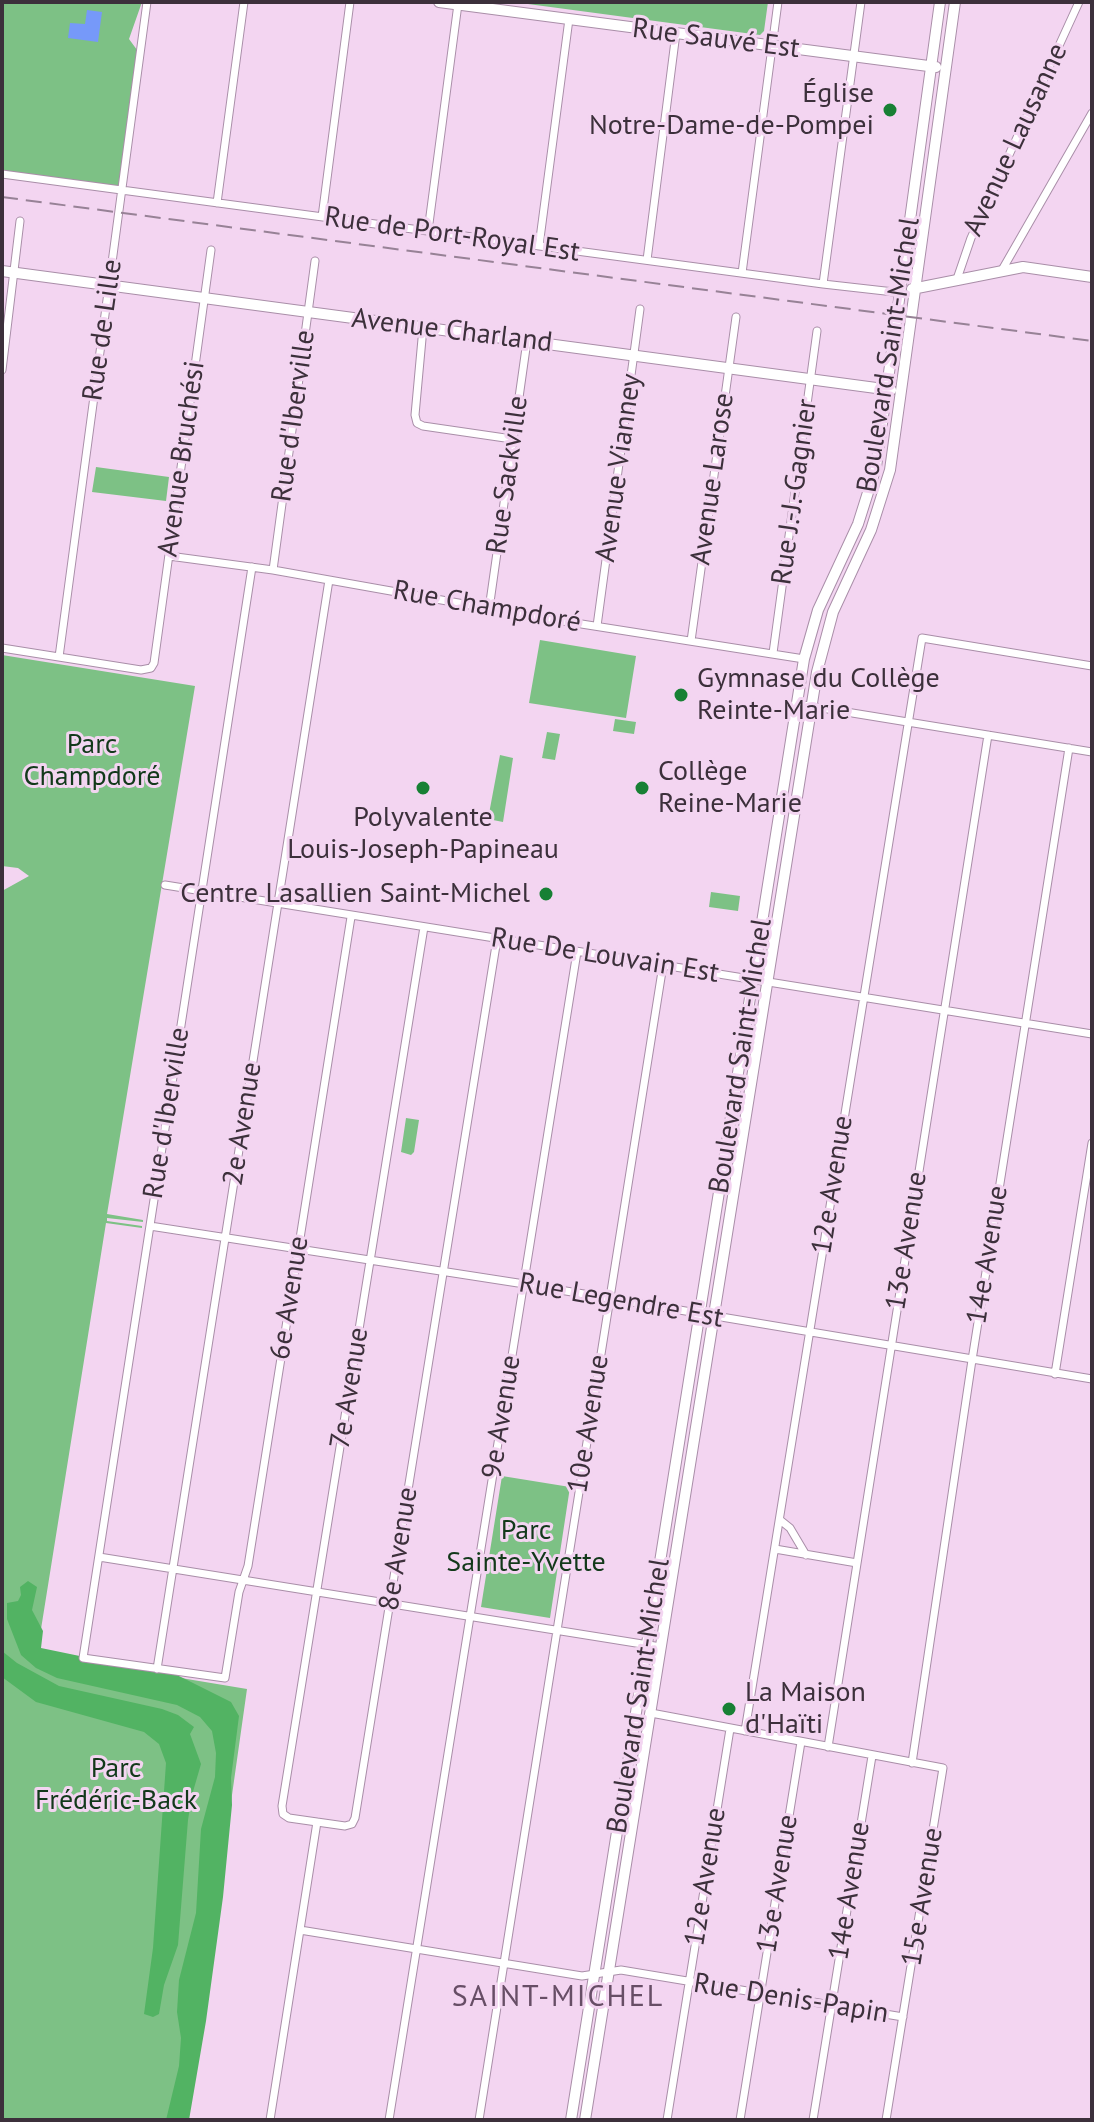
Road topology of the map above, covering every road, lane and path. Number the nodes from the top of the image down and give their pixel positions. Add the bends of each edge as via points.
1 (147, 2) edge
2 (244, 2) edge
3 (350, 2) edge
4 (439, 2) edge
5 (778, 2) edge
6 (861, 2) edge
7 (940, 2) edge
8 (955, 2) edge
9 (1079, 2) edge
10 (458, 4) junction
11 (569, 19) junction
12 (676, 33) junction
13 (771, 46) junction
14 (853, 56) junction
15 (931, 66) junction
16 (946, 68) junction
17 (1092, 113) edge
18 (2, 174) edge
19 (122, 191) junction
20 (217, 203) junction
21 (322, 217) junction
22 (20, 221) dead end
23 (428, 231) junction
24 (539, 246) junction
25 (211, 250) dead end
26 (647, 260) junction
27 (315, 261) dead end
28 (1002, 270) junction
29 (2, 271) edge
30 (15, 273) junction
31 (742, 273) junction
32 (1092, 277) edge
33 (957, 279) junction
34 (823, 284) junction
35 (109, 286) junction
36 (915, 288) junction
37 (902, 290) junction
38 (204, 299) junction
39 (640, 309) dead end
40 (308, 313) junction
41 (736, 317) dead end
42 (423, 328) junction
43 (817, 331) dead end
44 (527, 341) junction
45 (634, 355) junction
46 (729, 368) junction
47 (2, 370) edge
48 (811, 379) junction
49 (888, 389) junction
50 (901, 391) junction
51 (512, 439) junction
52 (169, 556) junction
53 (252, 567) junction
54 (273, 570) junction
55 (329, 580) junction
56 (489, 609) junction
57 (597, 626) junction
58 (691, 641) junction
59 (2, 648) edge
60 (773, 653) junction
61 (59, 657) junction
62 (804, 659) junction
63 (1092, 666) edge
64 (797, 704) junction
65 (811, 706) junction
66 (907, 721) junction
67 (988, 735) junction
68 (1069, 748) junction
69 (1092, 752) edge
70 (165, 885) dead end
71 (201, 891) junction
72 (278, 904) junction
73 (351, 917) junction
74 (424, 927) junction
75 (497, 939) junction
76 (577, 952) junction
77 (663, 965) junction
78 (753, 980) junction
79 (768, 982) junction
80 (863, 998) junction
81 (944, 1011) junction
82 (1026, 1024) junction
83 (1092, 1034) edge
84 (1092, 1143) edge
85 (150, 1226) junction
86 (225, 1237) junction
87 (297, 1248) junction
88 (370, 1260) junction
89 (443, 1272) junction
90 (524, 1284) junction
91 (609, 1299) junction
92 (700, 1314) junction
93 (714, 1317) junction
94 (809, 1332) junction
95 (890, 1345) junction
96 (972, 1360) junction
97 (1055, 1374) junction
98 (1092, 1379) edge
99 (780, 1520) junction
100 (775, 1549) junction
101 (806, 1555) junction
102 (99, 1557) junction
103 (857, 1563) junction
104 (173, 1570) junction
105 (243, 1581) junction
106 (316, 1593) junction
107 (391, 1605) junction
108 (470, 1616) junction
109 (557, 1630) junction
110 (647, 1645) junction
111 (661, 1647) junction
112 (157, 1669) junction
113 (651, 1713) junction
114 (730, 1729) junction
115 (745, 1731) junction
116 (801, 1742) junction
117 (828, 1747) junction
118 (872, 1756) junction
119 (912, 1763) junction
120 (317, 1822) junction
121 (300, 1930) junction
122 (416, 1949) junction
123 (503, 1963) junction
124 (609, 1972) junction
125 (594, 1974) junction
126 (689, 1982) junction
127 (760, 1993) junction
128 (831, 2004) junction
129 (903, 2017) junction
130 (270, 2120) edge
131 (389, 2120) edge
132 (479, 2120) edge
133 (571, 2120) edge
134 (585, 2120) edge
135 (667, 2120) edge
136 (740, 2120) edge
137 (813, 2120) edge
138 (886, 2120) edge

1 - 19 street, Rue de Lille
2 - 20 street
3 - 21 street
4 - 10 main road, Rue Sauvé Est
5 - 13 street
6 - 14 street
7 - 15 main road, Boulevard Saint-Michel
8 - 16 main road, Boulevard Saint-Michel
9 - 33 street, Avenue Lausanne
10 - 11 main road, Rue Sauvé Est
10 - 23 street
11 - 12 main road, Rue Sauvé Est
11 - 24 street
12 - 13 main road, Rue Sauvé Est
12 - 26 street
13 - 14 main road, Rue Sauvé Est
13 - 31 street
14 - 15 main road, Rue Sauvé Est
14 - 34 street
15 - 16 main road, Rue Sauvé Est
15 - 37 main road, Boulevard Saint-Michel
16 - 36 main road, Boulevard Saint-Michel
17 - 28 street
18 - 19 street, Rue de Port-Royal Est
19 - 20 street, Rue de Port-Royal Est
19 - 35 street, Rue de Lille
20 - 21 street, Rue de Port-Royal Est
21 - 23 street, Rue de Port-Royal Est
22 - 30 street
23 - 24 street, Rue de Port-Royal Est
24 - 26 street, Rue de Port-Royal Est
25 - 38 street, Avenue Bruchési
26 - 31 street, Rue de Port-Royal Est
27 - 40 street, Rue d'Iberville
28 - 32 main road via 1030,267
28 - 33 main road
29 - 30 main road, Avenue Charland
30 - 35 main road, Avenue Charland
30 - 47 street
31 - 34 street, Rue de Port-Royal Est
33 - 36 main road
34 - 37 street, Rue de Port-Royal Est
35 - 38 main road, Avenue Charland
35 - 61 street, Rue de Lille
36 - 37 main road
36 - 50 main road, Boulevard Saint-Michel
37 - 49 main road, Boulevard Saint-Michel
38 - 40 main road, Avenue Charland
38 - 52 street, Avenue Bruchési
39 - 45 street, Avenue Vianney
40 - 42 main road, Avenue Charland
40 - 54 street, Rue d'Iberville
41 - 46 street, Avenue Larose
42 - 44 main road, Avenue Charland
42 - 51 street via 417,423
43 - 48 street, Rue J.-J.-Gagnier
44 - 45 main road, Avenue Charland
44 - 51 street, Rue Sackville
45 - 46 main road, Avenue Charland
45 - 57 street, Avenue Vianney
46 - 48 main road, Avenue Charland
46 - 58 street, Avenue Larose
48 - 49 main road, Avenue Charland
48 - 60 street, Rue J.-J.-Gagnier
49 - 50 main road, Avenue Charland
49 - 62 main road, Boulevard Saint-Michel via 868,498 826,590
50 - 65 main road, Boulevard Saint-Michel via 882,500 830,620
51 - 56 street, Rue Sackville
52 - 53 street, Rue Champdoré
52 - 61 street, Avenue Bruchési via 151,668
53 - 54 street, Rue Champdoré
53 - 71 street, Rue d'Iberville
54 - 55 street, Rue Champdoré
55 - 56 street, Rue Champdoré
55 - 72 street, 2e Avenue
56 - 57 street, Rue Champdoré
57 - 58 street, Rue Champdoré
58 - 60 street, Rue Champdoré
59 - 61 street
60 - 62 street, Rue Champdoré
62 - 64 main road, Boulevard Saint-Michel
63 - 66 street, 12e Avenue via 922,638
64 - 65 street
64 - 78 main road, Boulevard Saint-Michel
65 - 66 street
65 - 79 main road, Boulevard Saint-Michel
66 - 67 street
66 - 80 street, 12e Avenue
67 - 68 street
67 - 81 street, 13e Avenue
68 - 69 street
68 - 82 street, 14e Avenue
70 - 71 street, Rue De Louvain Est
71 - 72 street, Rue De Louvain Est
71 - 85 street, Rue d'Iberville
72 - 73 street, Rue De Louvain Est
72 - 86 street, 2e Avenue
73 - 74 street, Rue De Louvain Est
73 - 87 street, 6e Avenue
74 - 75 street, Rue De Louvain Est
74 - 88 street, 7e Avenue
75 - 76 street, Rue De Louvain Est
75 - 89 street, 8e Avenue
76 - 77 street, Rue De Louvain Est
76 - 90 street, 9e Avenue
77 - 78 street, Rue De Louvain Est
77 - 91 street, 10e Avenue
78 - 79 street, Rue De Louvain Est
78 - 92 main road, Boulevard Saint-Michel
79 - 80 street, Rue De Louvain Est
79 - 93 main road, Boulevard Saint-Michel
80 - 81 street, Rue De Louvain Est
80 - 94 street, 12e Avenue
81 - 82 street, Rue De Louvain Est
81 - 95 street, 13e Avenue
82 - 83 street, Rue De Louvain Est
82 - 96 street, 14e Avenue
84 - 97 street
85 - 86 street, Rue Legendre Est
85 - 102 street, Rue d'Iberville
86 - 87 street, Rue Legendre Est
86 - 104 street, 2e Avenue
87 - 88 street, Rue Legendre Est
87 - 105 street, 6e Avenue
88 - 89 street, Rue Legendre Est
88 - 106 street, 7e Avenue
89 - 90 street, Rue Legendre Est
89 - 107 street, 8e Avenue
90 - 91 street, Rue Legendre Est
90 - 108 street, 9e Avenue
91 - 92 street, Rue Legendre Est
91 - 109 street, 10e Avenue
92 - 93 street, Rue Legendre Est
92 - 110 main road, Boulevard Saint-Michel
93 - 94 street, Rue Legendre Est
93 - 111 main road, Boulevard Saint-Michel
94 - 95 street, Rue Legendre Est
94 - 99 street, 12e Avenue
95 - 96 street, Rue Legendre Est
95 - 103 street, 13e Avenue
96 - 97 street, Rue Legendre Est
96 - 119 street, 14e Avenue
97 - 98 street, Rue Legendre Est
99 - 100 street, 12e Avenue
99 - 101 street
100 - 101 street
100 - 115 street, 12e Avenue
101 - 103 street
102 - 104 street
102 - 112 street, Rue d'Iberville via 83,1658
103 - 117 street, 13e Avenue
104 - 105 street
104 - 112 street, 2e Avenue
105 - 106 street
105 - 112 street, 6e Avenue via 225,1678
106 - 107 street
106 - 120 street, 7e Avenue via 282,1806 289,1818
107 - 108 street
107 - 120 street, 8e Avenue via 355,1818 345,1826
108 - 109 street
108 - 122 street, 9e Avenue
109 - 110 street
109 - 123 street, 10e Avenue
110 - 111 street
110 - 125 main road, Boulevard Saint-Michel
111 - 113 main road, Boulevard Saint-Michel
113 - 114 street
113 - 124 main road, Boulevard Saint-Michel
114 - 115 street
114 - 126 street, 12e Avenue
115 - 116 street
116 - 117 street
116 - 127 street, 13e Avenue
117 - 118 street
118 - 119 street
118 - 128 street, 14e Avenue
119 - 129 street, 15e Avenue via 943,1768
120 - 121 street
121 - 122 street, Rue Denis-Papin
121 - 130 street
122 - 123 street, Rue Denis-Papin
122 - 131 street, 9e Avenue
123 - 125 street, Rue Denis-Papin
123 - 132 street, 10e Avenue
124 - 125 street, Rue Denis-Papin
124 - 126 street, Rue Denis-Papin
124 - 134 main road, Boulevard Saint-Michel
125 - 133 main road, Boulevard Saint-Michel
126 - 127 street, Rue Denis-Papin
126 - 135 street, 12e Avenue
127 - 128 street, Rue Denis-Papin
127 - 136 street, 13e Avenue
128 - 129 street, Rue Denis-Papin
128 - 137 street, 14e Avenue
129 - 138 street, 15e Avenue

